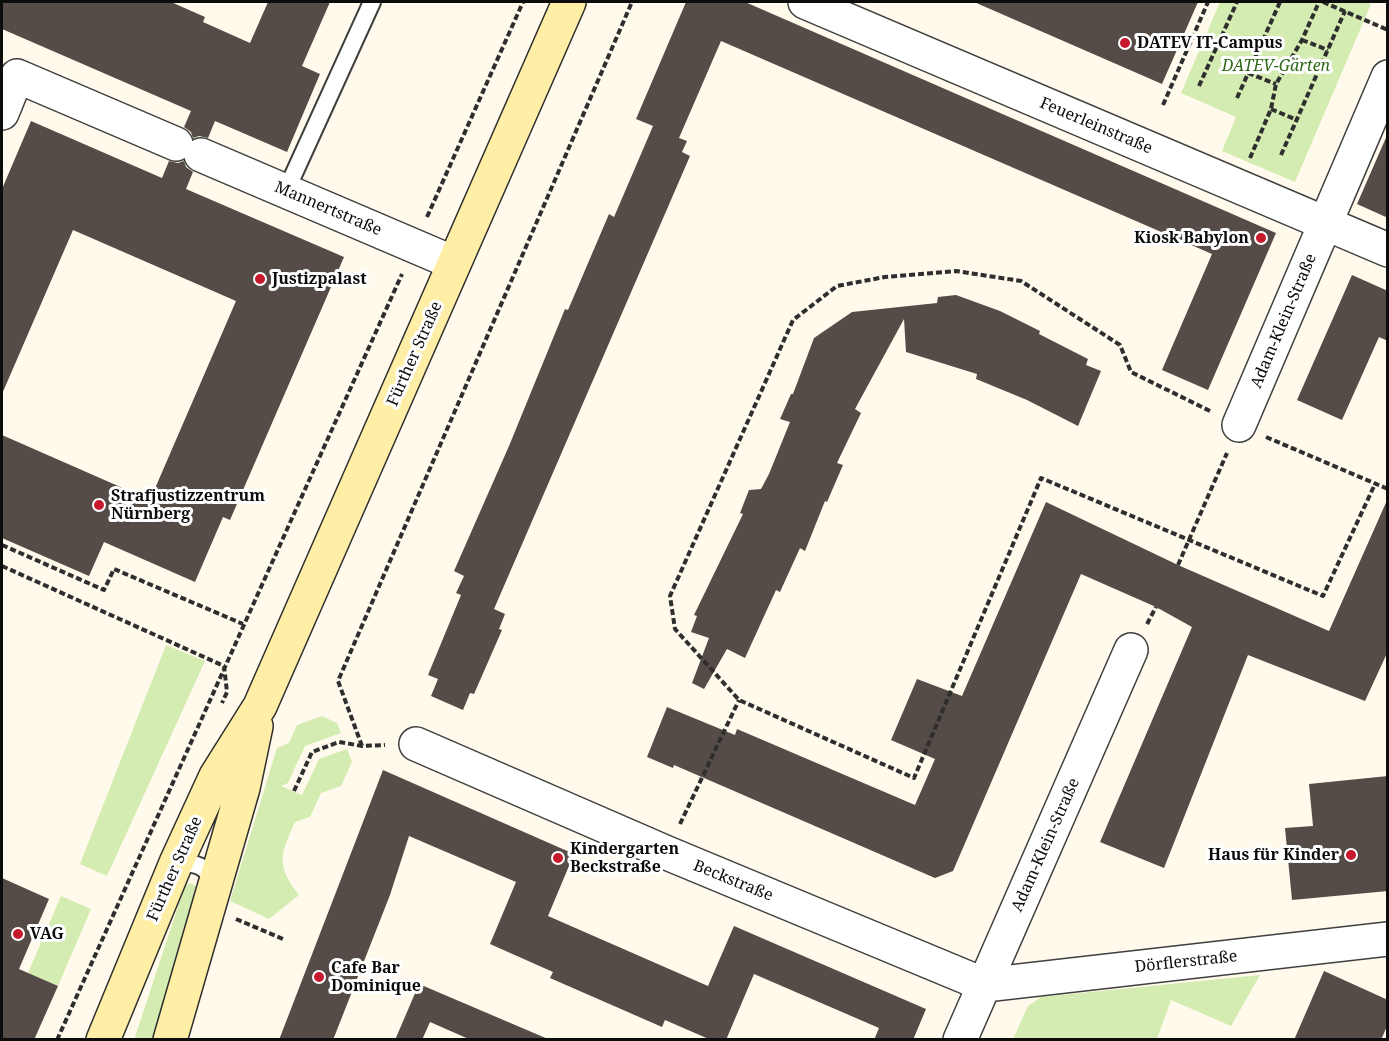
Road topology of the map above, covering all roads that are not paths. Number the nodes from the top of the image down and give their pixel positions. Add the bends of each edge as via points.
1 (372, 2) edge
2 (569, 2) edge
3 (805, 2) edge
4 (9, 69) edge
5 (1388, 77) edge
6 (2, 113) edge
7 (286, 191) junction
8 (1326, 223) junction
9 (1388, 250) edge
10 (454, 263) junction
11 (1239, 425) road end
12 (1131, 650) dead end
13 (260, 706) junction
14 (416, 744) dead end
15 (176, 863) junction
16 (215, 885) junction
17 (1388, 939) edge
18 (985, 985) junction
19 (103, 1040) edge
20 (170, 1040) edge
21 (960, 1040) edge

1 - 7 lane
2 - 10 main road, Fürther Straße
3 - 8 street, Feuerleinstraße
4 - 6 street, Mannertstraße
4 - 7 street, Mannertstraße
5 - 8 street, Adam-Klein-Straße
7 - 10 street, Mannertstraße
8 - 9 street, Feuerleinstraße
8 - 11 street, Adam-Klein-Straße
10 - 13 main road, Fürther Straße
12 - 18 street, Adam-Klein-Straße
13 - 15 main road, Fürther Straße via 216,776
13 - 16 main road, Fürther Straße via 243,788
14 - 18 street, Beckstraße
15 - 16 lane via 200,866 208,871
15 - 19 main road, Fürther Straße
16 - 20 main road, Fürther Straße
17 - 18 street, Dörflerstraße
18 - 21 street, Adam-Klein-Straße

